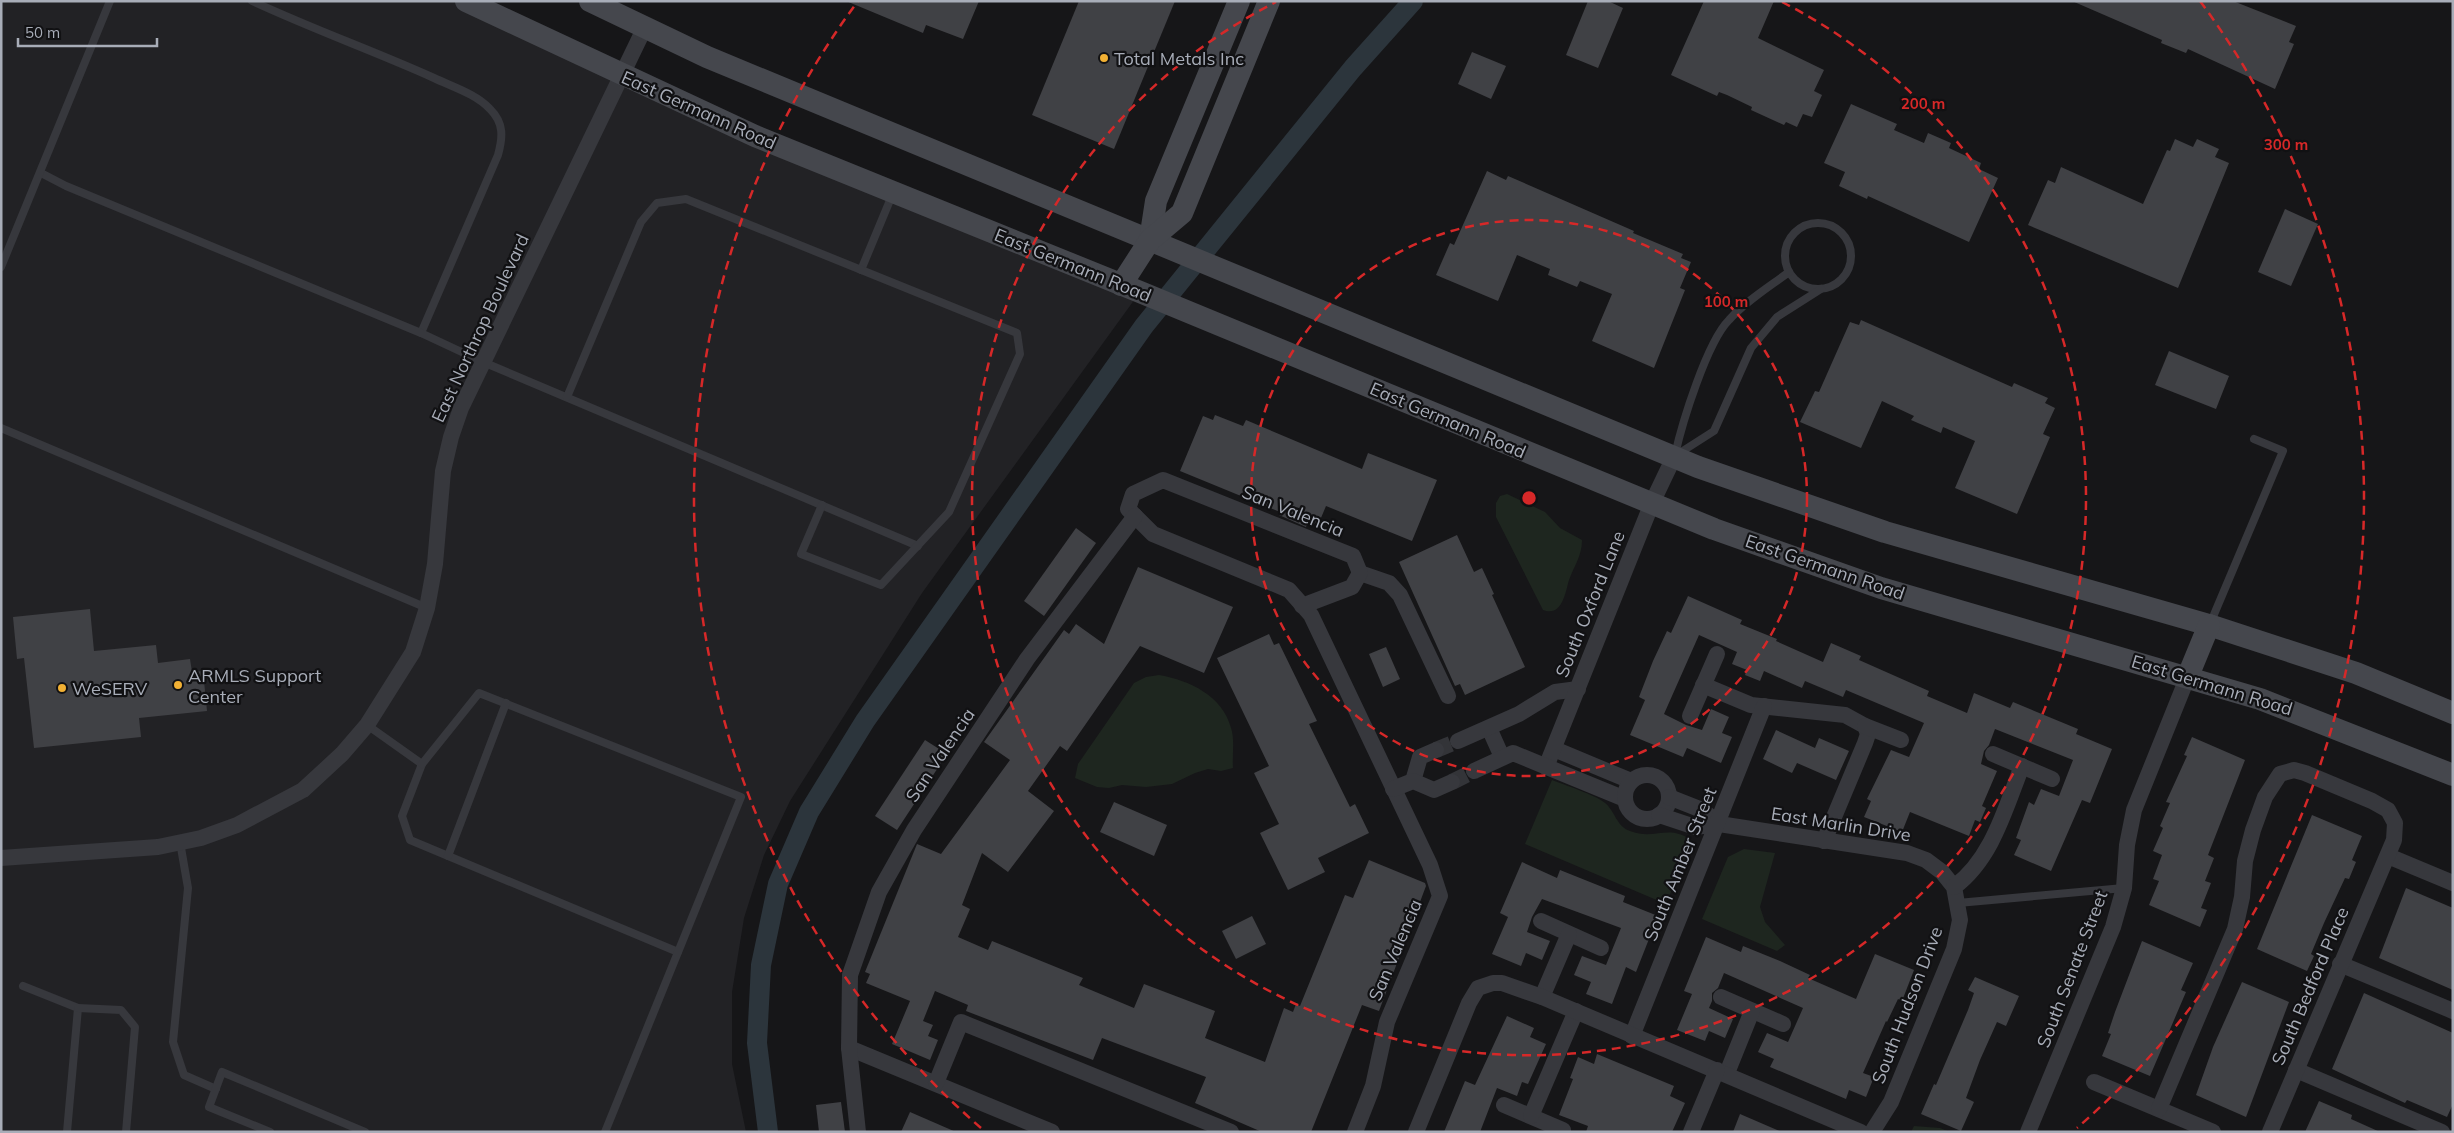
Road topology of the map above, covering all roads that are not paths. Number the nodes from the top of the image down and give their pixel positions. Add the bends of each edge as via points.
1 (110, 1) edge
2 (252, 1) edge
3 (466, 1) edge
4 (590, 1) edge
5 (1239, 1) edge
6 (1269, 1) edge
7 (645, 27) junction
8 (622, 76) junction
9 (41, 173) junction
10 (894, 192) junction
11 (1150, 240) junction
12 (1, 267) edge
13 (861, 270) junction
14 (1789, 272) junction
15 (1131, 288) junction
16 (1821, 289) junction
17 (420, 333) junction
18 (483, 362) junction
19 (567, 397) junction
20 (1, 428) edge
21 (2254, 439) dead end
22 (1674, 457) junction
23 (1652, 502) junction
24 (822, 505) junction
25 (1135, 516) junction
26 (918, 546) junction
27 (1360, 573) junction
28 (1302, 606) junction
29 (427, 608) junction
30 (2209, 625) junction
31 (1716, 654) dead end
32 (2188, 676) junction
33 (1704, 685) junction
34 (1578, 689) junction
35 (1448, 696) dead end
36 (506, 703) junction
37 (1764, 706) junction
38 (2453, 713) edge
39 (1690, 716) dead end
40 (367, 725) junction
41 (1865, 726) junction
42 (1489, 728) junction
43 (1901, 740) dead end
44 (1458, 741) tunnel mouth
45 (1554, 749) junction
46 (1436, 750) tunnel mouth
47 (1993, 754) dead end
48 (1502, 758) junction
49 (422, 764) junction
50 (2022, 766) junction
51 (1546, 767) junction
52 (1474, 771) tunnel mouth
53 (2453, 775) edge
54 (2052, 779) dead end
55 (1413, 781) junction
56 (1631, 781) junction
57 (1452, 782) tunnel mouth
58 (1393, 789) junction
59 (1669, 797) junction
60 (1625, 800) junction
61 (1660, 815) junction
62 (1719, 824) junction
63 (1824, 841) junction
64 (180, 842) junction
65 (448, 856) junction
66 (2388, 856) junction
67 (1, 858) edge
68 (2453, 883) edge
69 (1954, 887) junction
70 (2124, 888) junction
71 (1958, 903) junction
72 (1541, 921) dead end
73 (1569, 934) junction
74 (1601, 948) dead end
75 (678, 952) junction
76 (2340, 964) junction
77 (23, 986) dead end
78 (1542, 997) junction
79 (1721, 997) dead end
80 (78, 1008) junction
81 (1752, 1011) junction
82 (2453, 1011) edge
83 (1576, 1012) junction
84 (1783, 1024) dead end
85 (1632, 1036) junction
86 (849, 1048) junction
87 (2296, 1070) junction
88 (1722, 1072) junction
89 (2094, 1082) dead end
90 (936, 1083) junction
91 (216, 1089) junction
92 (1504, 1105) dead end
93 (2159, 1109) junction
94 (1531, 1116) junction
95 (1563, 1130) dead end
96 (67, 1132) edge
97 (126, 1132) edge
98 (270, 1132) edge
99 (365, 1132) edge
100 (605, 1132) edge
101 (858, 1132) edge
102 (1052, 1132) edge
103 (1231, 1132) edge
104 (1355, 1132) edge
105 (1416, 1132) edge
106 (1691, 1132) edge
107 (1861, 1132) edge
108 (1872, 1132) edge
109 (2028, 1132) edge
110 (2213, 1132) edge
111 (2270, 1132) edge
112 (2442, 1132) edge

1 - 9 lane
2 - 17 lane via 478,98 499,121 502,133 498,155
3 - 8 main road, East Germann Road
4 - 7 main road
5 - 11 main road via 1156,201
6 - 11 main road via 1182,213
7 - 8 street, East Northrop Boulevard
7 - 11 main road via 707,57
8 - 10 main road, East Germann Road via 755,136
8 - 18 street, East Northrop Boulevard
9 - 12 lane
9 - 17 lane
10 - 13 lane
10 - 15 main road, East Germann Road
11 - 15 main road
11 - 22 main road
13 - 19 lane via 686,200 657,203 641,222
13 - 26 lane via 1017,333 1020,354 949,512
14 - 16 lane via 1802,285
14 - 16 lane via 1785,252 1795,232 1814,223 1836,228 1849,246 1849,268 1838,282
14 - 22 lane via 1727,321 1712,347 1681,425
15 - 23 main road, East Germann Road
16 - 22 lane via 1777,318 1757,340 1714,431
17 - 18 lane
18 - 19 lane
18 - 29 street, East Northrop Boulevard via 462,408 443,471 435,564
19 - 24 lane
20 - 29 lane
21 - 30 lane via 2283,451
22 - 23 street, South Oxford Lane
22 - 30 main road via 1885,532
23 - 32 main road, East Germann Road via 1767,549 1881,588
23 - 34 street, South Oxford Lane
24 - 26 lane
24 - 26 lane via 801,554 881,585
25 - 27 street, San Valencia via 1128,509 1133,494 1163,480 1353,556
25 - 28 street, San Valencia via 1153,534 1288,590
25 - 86 street, San Valencia via 1027,659 914,830 879,892 850,975
27 - 28 street via 1352,587
27 - 35 street via 1389,583 1400,595
28 - 58 street, San Valencia via 1311,615
29 - 40 street, East Northrop Boulevard via 413,652
30 - 32 main road
30 - 38 main road via 2356,673
31 - 33 street
32 - 53 main road, East Germann Road via 2307,716
32 - 70 street, South Senate Street via 2134,810
33 - 37 street via 1752,705
33 - 39 street
34 - 42 street via 1555,692
34 - 45 street, South Oxford Lane
36 - 49 lane via 479,693
36 - 65 lane
36 - 75 lane via 741,797
37 - 41 street via 1845,715
37 - 62 street, South Amber Street
40 - 49 lane
40 - 64 street, East Northrop Boulevard via 304,790 237,825
41 - 43 street
41 - 63 street via 1868,734 1865,743
42 - 44 street
42 - 48 street
45 - 51 street, South Oxford Lane
45 - 56 street
46 - 55 street via 1420,758
47 - 50 street
48 - 51 street via 1513,753
48 - 52 street
49 - 65 lane via 402,816 410,840
50 - 54 street
50 - 69 street via 1990,845 1967,877
51 - 60 street, East Marlin Drive
55 - 57 street via 1434,790
55 - 58 street
56 - 59 street via 1652,775 1664,783
56 - 60 street
58 - 104 street, San Valencia via 1430,865 1440,896 1387,1022 1373,1086
59 - 61 street
59 - 62 street, East Marlin Drive via 1702,810
60 - 61 street, East Marlin Drive via 1638,817
61 - 62 street, East Marlin Drive via 1695,827
62 - 63 street, East Marlin Drive
62 - 85 street, South Amber Street
63 - 69 street, East Marlin Drive via 1907,853 1931,864
64 - 67 street, East Northrop Boulevard via 158,847
64 - 91 lane via 188,888 172,1042 184,1075
65 - 75 lane
66 - 68 street
66 - 76 street, South Bedford Place
66 - 93 street, South Bedford Place via 2394,840 2395,823 2388,810 2305,773 2294,770 2280,774 2265,797 2253,830 2235,929
69 - 71 street, South Hudson Drive
70 - 71 lane
70 - 109 street, South Senate Street via 2112,927
71 - 108 street, South Hudson Drive via 1960,920 1954,949 1891,1102
72 - 73 street
73 - 74 street
73 - 78 street
75 - 100 lane
76 - 82 street
76 - 87 street, South Bedford Place
77 - 80 lane
78 - 83 street
78 - 105 street via 1502,983 1478,988
79 - 81 street
80 - 96 lane
80 - 97 lane via 121,1010 135,1027
81 - 84 street
81 - 88 street
83 - 85 street
83 - 94 street
85 - 88 street
86 - 90 street
86 - 101 street, San Valencia
87 - 111 street, South Bedford Place
87 - 112 street
88 - 106 street
88 - 107 street
89 - 93 street
90 - 102 street
90 - 103 street via 961,1022
91 - 98 lane via 210,1107
91 - 99 lane via 222,1072
92 - 94 street
93 - 110 street
94 - 95 street

